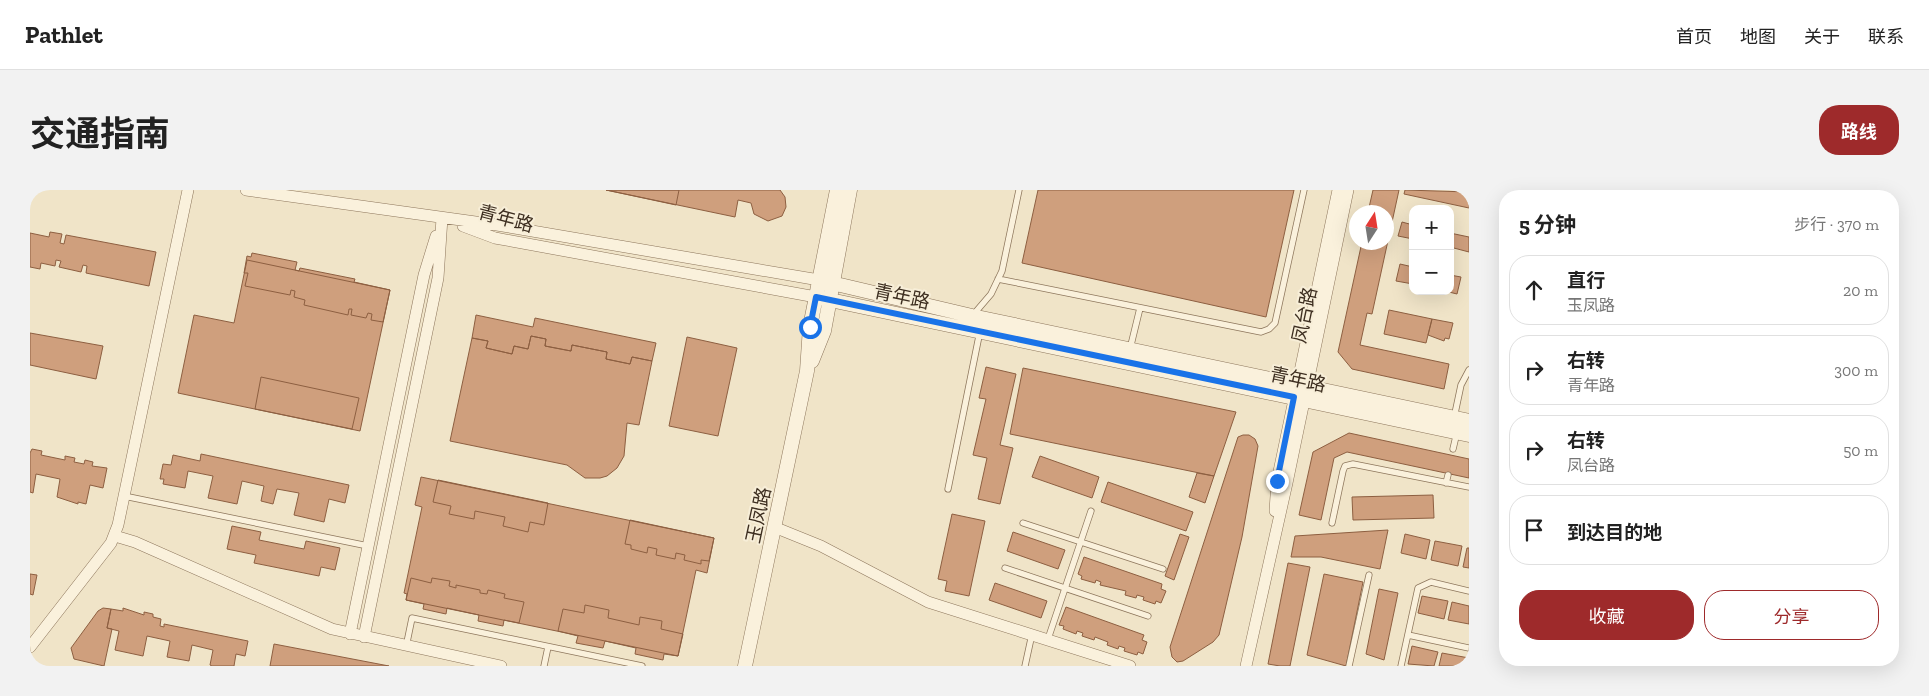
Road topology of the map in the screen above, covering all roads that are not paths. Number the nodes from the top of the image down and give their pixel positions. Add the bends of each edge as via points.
1 (188, 190) edge
2 (246, 190) edge
3 (837, 190) edge
4 (850, 190) edge
5 (1018, 190) edge
6 (1304, 190) edge
7 (1338, 190) edge
8 (1348, 190) edge
9 (442, 218) junction
10 (998, 279) junction
11 (826, 283) junction
12 (816, 297) junction
13 (830, 300) junction
14 (1140, 308) junction
15 (972, 316) junction
16 (980, 331) junction
17 (1130, 349) junction
18 (1469, 370) edge
19 (807, 371) junction
20 (1301, 392) junction
21 (1454, 418) junction
22 (1469, 421) edge
23 (1463, 433) edge
24 (1453, 450) dead end
25 (1448, 475) dead end
26 (1446, 483) junction
27 (1469, 488) edge
28 (948, 489) dead end
29 (124, 496) junction
30 (1090, 511) dead end
31 (1023, 523) dead end
32 (1332, 523) dead end
33 (774, 527) junction
34 (115, 536) junction
35 (1080, 542) junction
36 (368, 546) junction
37 (1005, 568) dead end
38 (1163, 569) dead end
39 (1369, 575) dead end
40 (1065, 588) junction
41 (1469, 591) edge
42 (1148, 616) dead end
43 (350, 634) junction
44 (1032, 634) junction
45 (1408, 635) junction
46 (364, 637) junction
47 (1048, 639) junction
48 (548, 646) junction
49 (30, 647) edge
50 (406, 647) junction
51 (1469, 648) edge
52 (501, 666) edge
53 (544, 666) edge
54 (642, 666) edge
55 (745, 666) edge
56 (1025, 666) edge
57 (1130, 666) edge
58 (1246, 666) edge
59 (1349, 666) edge
60 (1401, 666) edge

1 - 29 street
2 - 9 street
3 - 11 street, 玉凤路
4 - 11 street, 玉凤路
5 - 10 lane
6 - 14 lane via 1275,322 1269,329 1261,332
7 - 20 street, 凤台路
8 - 20 street, 凤台路
9 - 11 street, 青年路
9 - 12 street, 青年路 via 495,238
9 - 36 street via 424,275
9 - 46 street via 438,278
10 - 14 lane
10 - 15 lane via 991,294
11 - 12 street, 玉凤路
11 - 13 street, 玉凤路
11 - 15 street, 青年路
12 - 13 street, 青年路
12 - 19 street, 玉凤路
13 - 16 street, 青年路
13 - 19 street, 玉凤路 via 824,331
14 - 17 lane
15 - 17 street, 青年路
16 - 20 street, 青年路
16 - 28 lane
17 - 20 street, 青年路
18 - 21 lane via 1461,384
19 - 33 street, 玉凤路
20 - 21 street, 青年路
20 - 23 street, 青年路
20 - 58 street, 凤台路 via 1277,481 1274,535
21 - 22 street, 青年路
23 - 24 lane
25 - 26 lane
26 - 27 lane
26 - 32 lane via 1353,464 1345,466
29 - 34 street
29 - 36 lane
30 - 35 lane
31 - 35 lane
33 - 44 street via 821,546 928,602
33 - 55 street, 玉凤路
34 - 43 street via 136,542 332,629
34 - 49 street
35 - 38 lane
35 - 40 lane
36 - 43 street
37 - 40 lane
39 - 59 lane
40 - 42 lane
40 - 47 lane
41 - 45 lane via 1431,582 1418,588
43 - 46 street
44 - 47 street
44 - 56 lane
45 - 51 lane
45 - 60 lane
46 - 50 street
47 - 57 street
48 - 50 lane via 412,618
48 - 53 lane
48 - 54 lane
50 - 52 street

